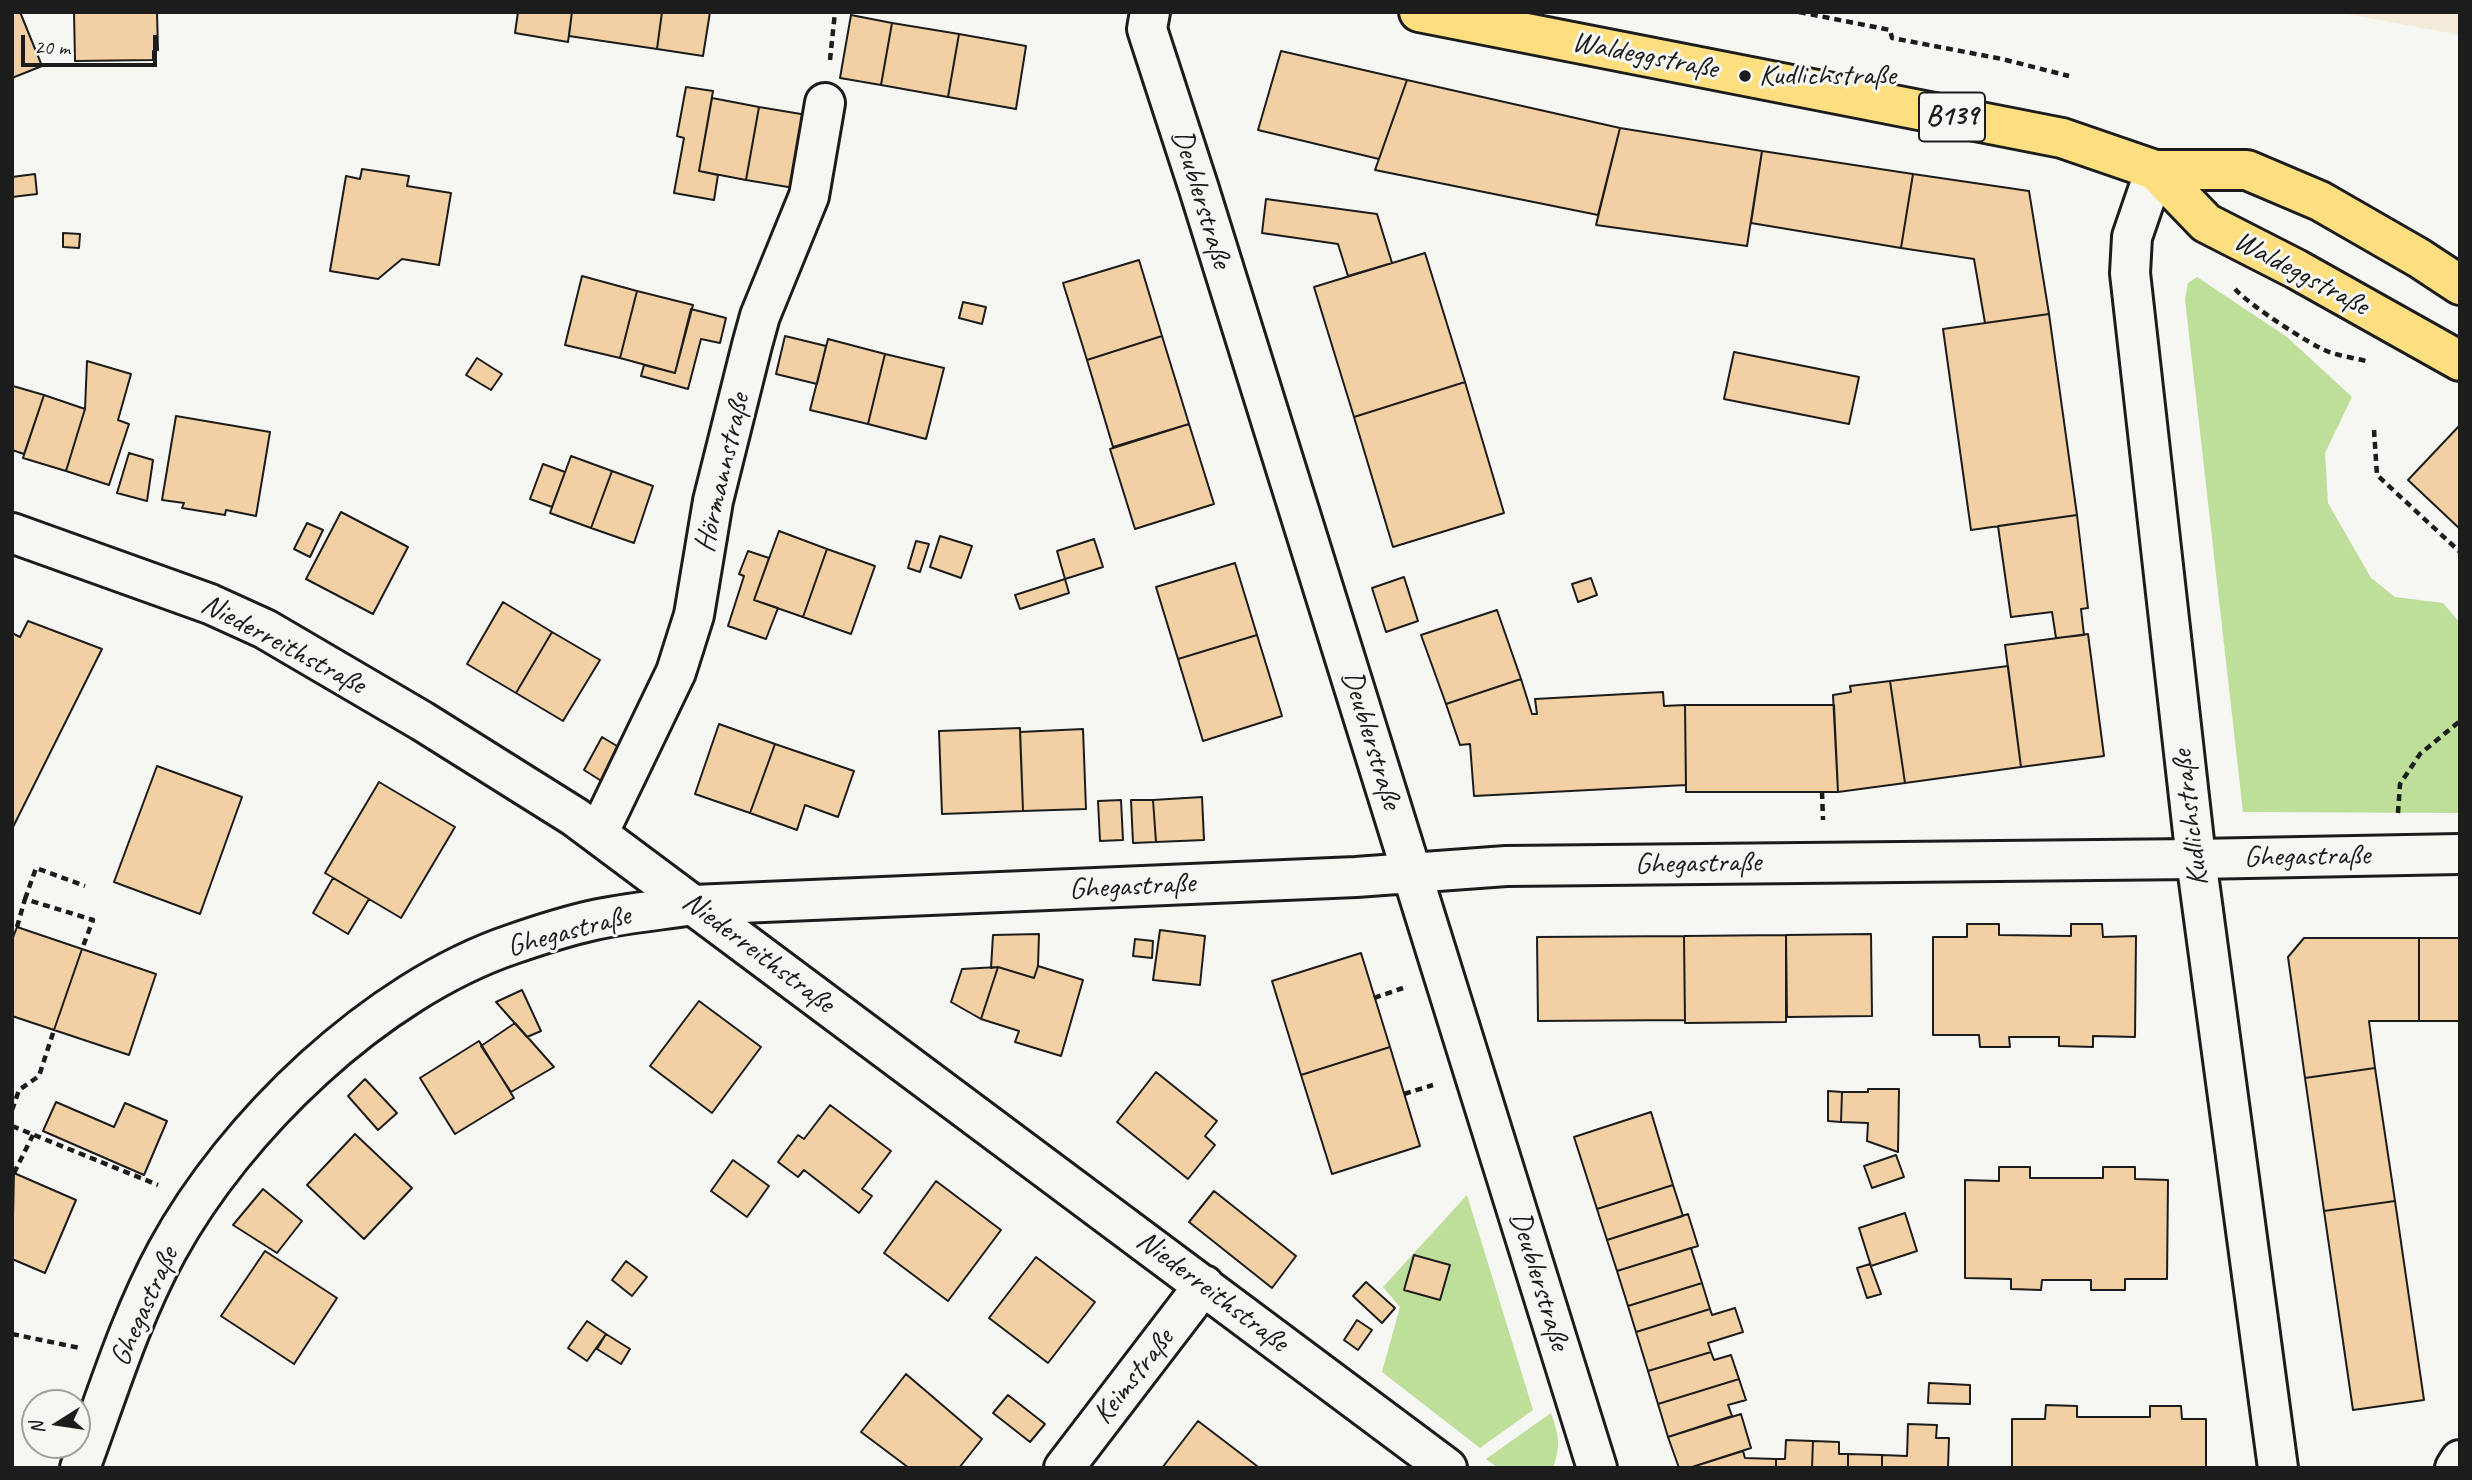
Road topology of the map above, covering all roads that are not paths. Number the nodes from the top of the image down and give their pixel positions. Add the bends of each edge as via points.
1 (1150, 12) edge
2 (1419, 12) edge
3 (825, 103) dead end
4 (2155, 170) junction
5 (2460, 285) edge
6 (2460, 361) edge
7 (12, 533) edge
8 (598, 834) junction
9 (2460, 854) edge
10 (2196, 859) junction
11 (1412, 872) junction
12 (693, 905) junction
13 (1204, 1285) junction
14 (2460, 1460) edge
15 (80, 1468) edge
16 (1064, 1468) edge
17 (1447, 1468) edge
18 (1597, 1468) edge
19 (2278, 1468) edge
20 (2455, 1468) edge

1 - 11 street, Deublerstraße via 1147,29
2 - 4 main road, Waldeggstraße / B139 via 2062,138
3 - 8 street, Hörmannstraße via 809,197 760,316 742,384 713,501 694,615 676,672
4 - 5 main road, Waldeggstraße / B139 via 2246,170 2320,201
4 - 6 main road, Waldeggstraße / B139 via 2206,223
4 - 10 street, Kudlichstraße via 2132,237 2130,273
7 - 8 street, Niederreithstraße via 210,604 265,629 422,721
8 - 12 street, Niederreithstraße
9 - 10 street, Ghegastraße
10 - 11 street, Ghegastraße via 1506,866
10 - 19 street, Kudlichstraße
11 - 12 street, Ghegastraße
11 - 18 street, Deublerstraße
12 - 13 street, Niederreithstraße
12 - 15 street, Ghegastraße via 593,920 511,944 401,1000 327,1058 248,1136 212,1181 167,1251 127,1340
13 - 16 street, Keimstraße
13 - 17 street, Niederreithstraße
14 - 20 street

